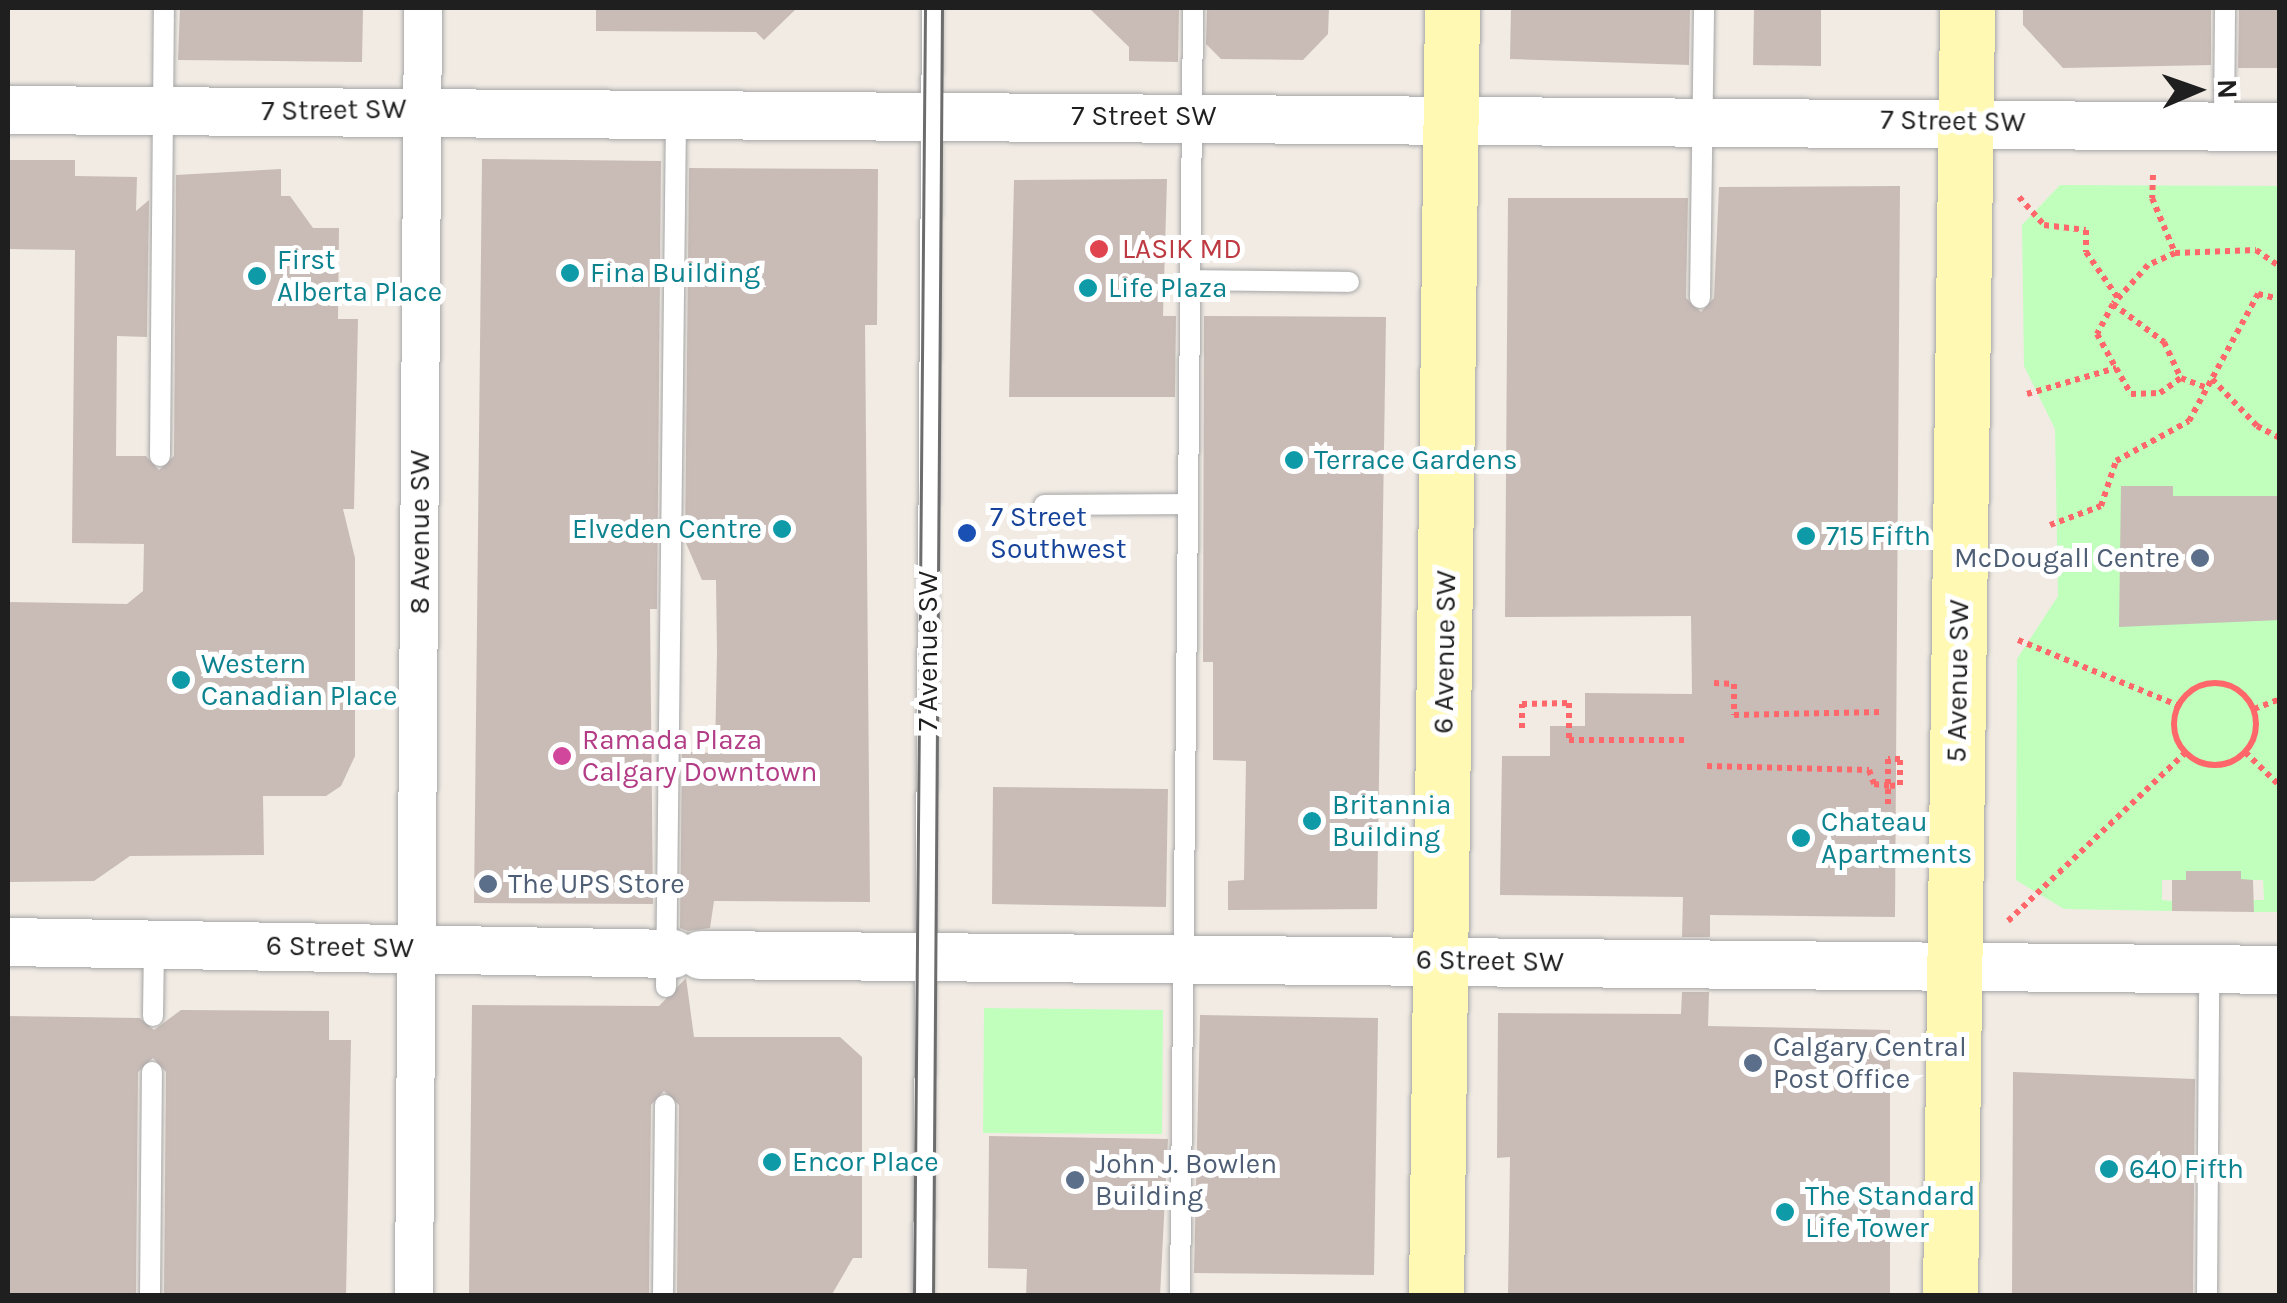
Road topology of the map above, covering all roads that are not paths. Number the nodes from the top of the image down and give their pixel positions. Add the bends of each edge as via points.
1 (164, 8) edge
2 (423, 8) edge
3 (932, 8) edge
4 (1193, 8) edge
5 (1452, 8) edge
6 (1704, 8) edge
7 (1967, 8) edge
8 (2225, 8) edge
9 (423, 109) junction
10 (8, 110) edge
11 (162, 112) junction
12 (676, 112) junction
13 (930, 114) junction
14 (1192, 116) junction
15 (1450, 118) junction
16 (1702, 119) junction
17 (1966, 120) junction
18 (2224, 126) junction
19 (2280, 127) edge
20 (1189, 280) junction
21 (1349, 282) dead end
22 (1700, 298) dead end
23 (160, 456) dead end
24 (1185, 504) junction
25 (1044, 505) dead end
26 (8, 942) edge
27 (154, 944) junction
28 (416, 948) junction
29 (927, 960) junction
30 (1181, 960) junction
31 (1442, 960) junction
32 (677, 962) junction
33 (1954, 966) junction
34 (2208, 969) junction
35 (2280, 970) edge
36 (153, 1016) dead end
37 (152, 1072) dead end
38 (665, 1105) dead end
39 (669, 1282) edge
40 (150, 1296) edge
41 (414, 1296) edge
42 (923, 1296) edge
43 (1180, 1296) edge
44 (1436, 1296) edge
45 (1950, 1296) edge
46 (2207, 1296) edge

1 - 11 lane
2 - 9 street, 8 Avenue SW
3 - 13 lane, 7 Avenue SW
4 - 14 lane
5 - 15 main road, 6 Avenue SW
6 - 16 lane
7 - 17 main road, 5 Avenue SW
8 - 18 lane
9 - 11 street, 7 Street SW
9 - 12 street, 7 Street SW
9 - 28 street, 8 Avenue SW
10 - 11 street, 7 Street SW
11 - 23 lane
12 - 13 street, 7 Street SW
12 - 32 lane
13 - 14 street, 7 Street SW
13 - 29 lane, 7 Avenue SW
14 - 15 street, 7 Street SW
14 - 20 lane
15 - 16 street, 7 Street SW
15 - 31 main road, 6 Avenue SW
16 - 17 street, 7 Street SW
16 - 22 lane
17 - 18 street, 7 Street SW
17 - 33 main road, 5 Avenue SW
18 - 19 street, 7 Street SW
20 - 21 lane
20 - 24 lane
24 - 25 lane
24 - 30 lane
26 - 27 street, 6 Street SW
27 - 28 street, 6 Street SW
27 - 36 lane
28 - 32 street, 6 Street SW
28 - 41 street, 8 Avenue SW
29 - 30 street, 6 Street SW
29 - 32 street, 6 Street SW
29 - 42 lane, 7 Avenue SW
30 - 31 street, 6 Street SW
30 - 43 lane
31 - 33 street, 6 Street SW
31 - 44 main road, 6 Avenue SW
33 - 34 street, 6 Street SW
33 - 45 main road, 5 Avenue SW
34 - 35 street, 6 Street SW
34 - 46 lane
37 - 40 lane
38 - 39 lane

